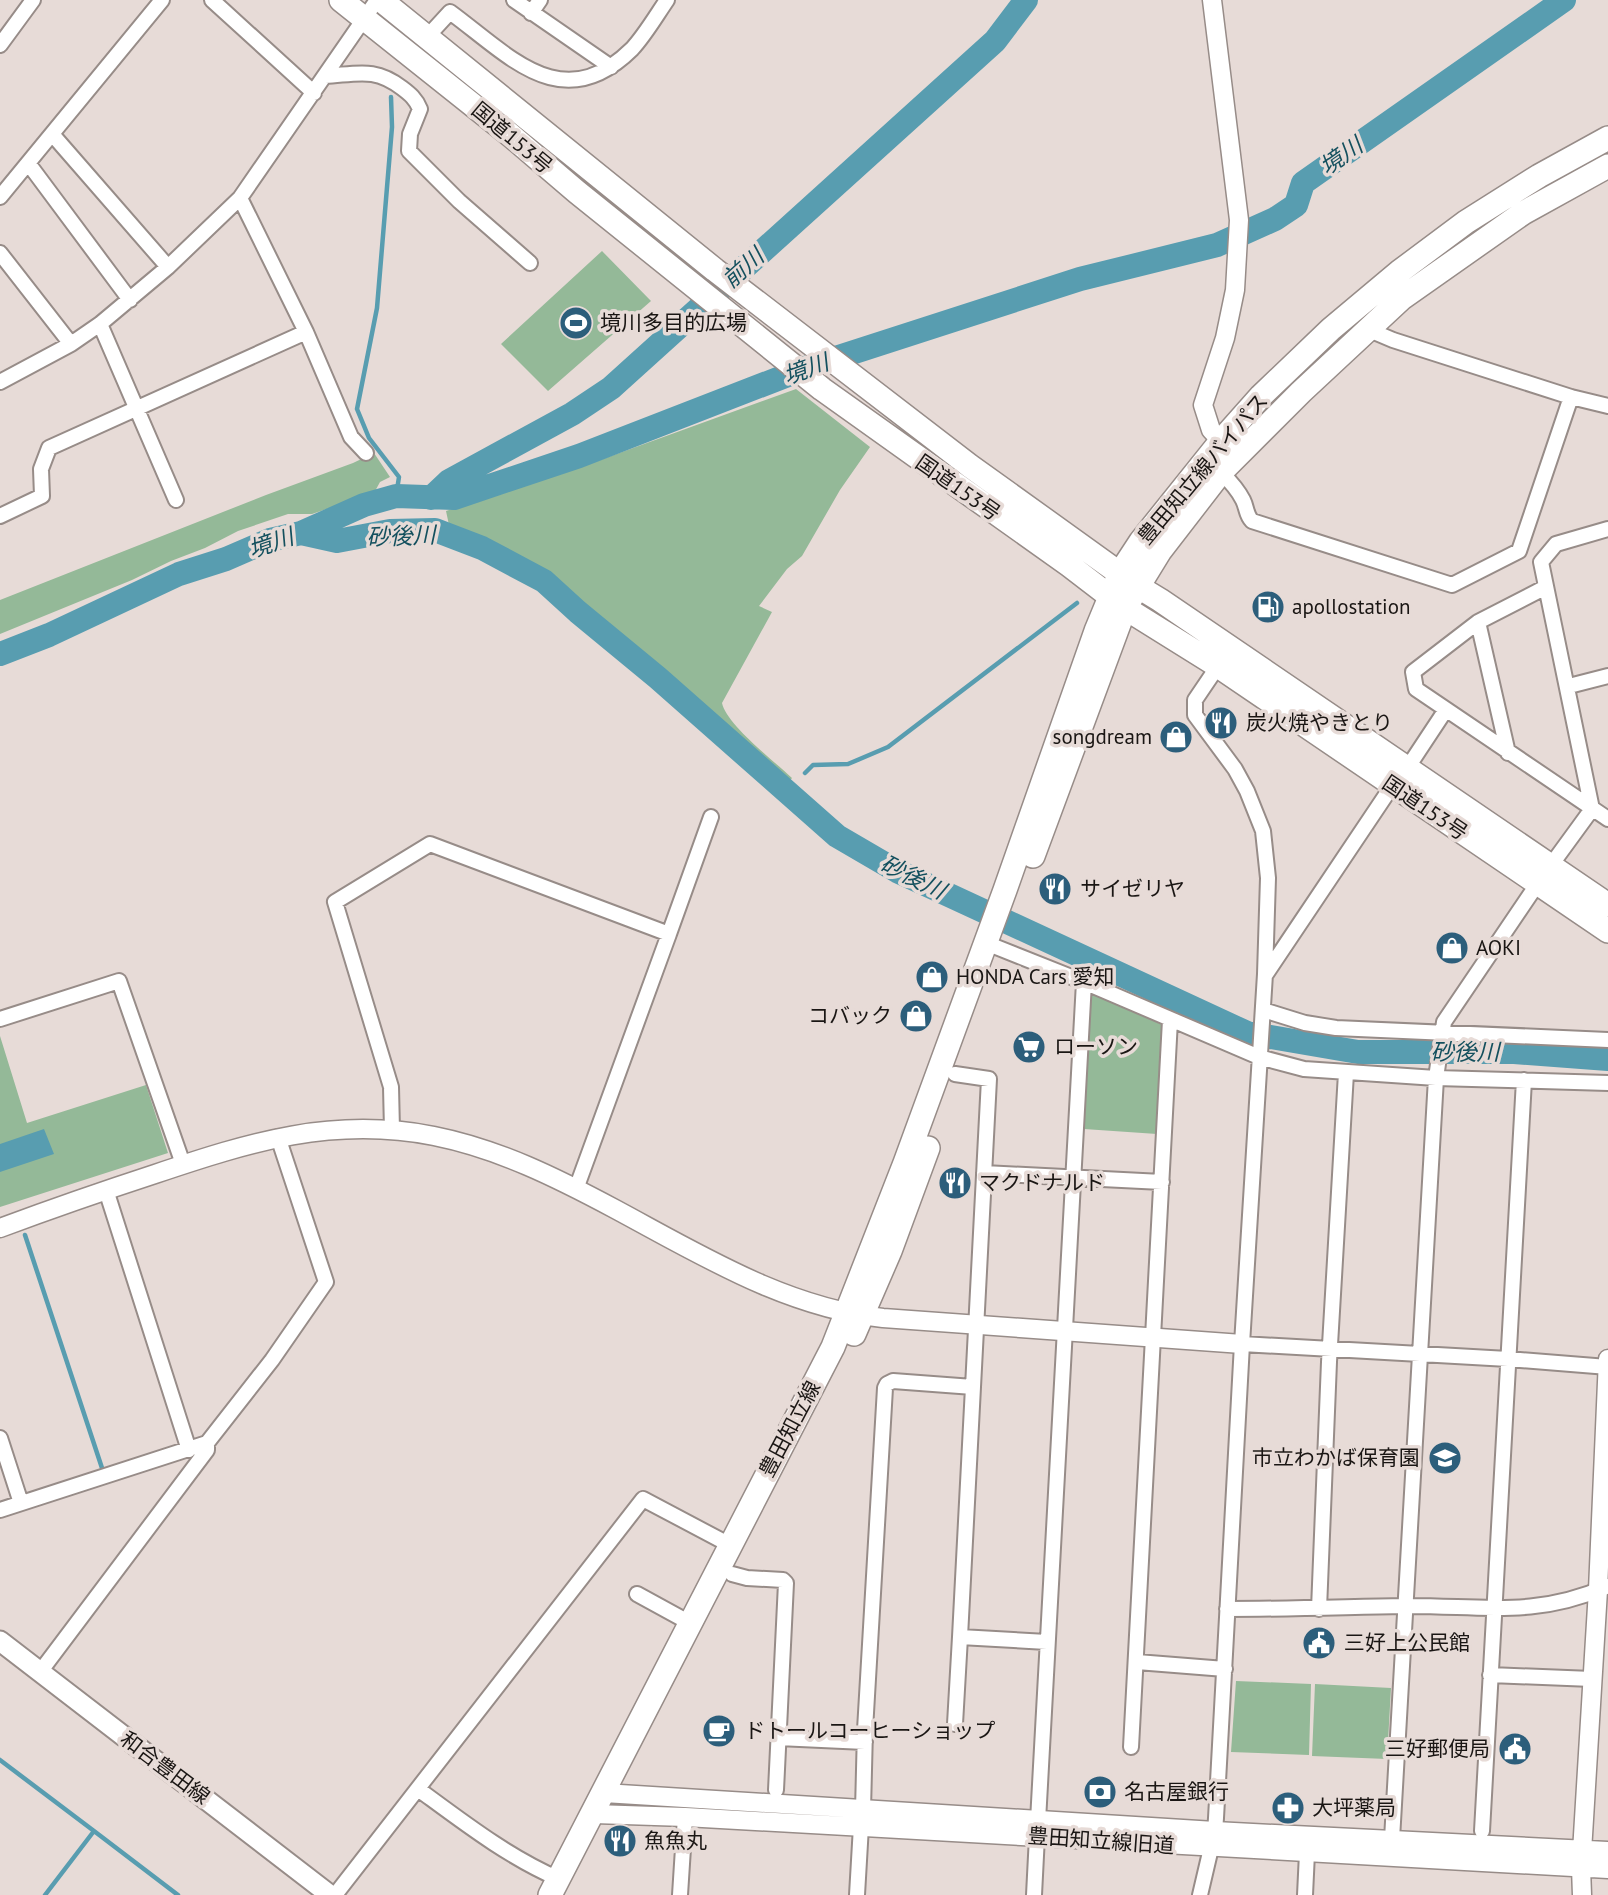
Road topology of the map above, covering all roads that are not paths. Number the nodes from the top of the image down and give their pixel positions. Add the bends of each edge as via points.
1 (33, 0) edge
2 (162, 0) edge
3 (212, 0) edge
4 (341, 0) edge
5 (514, 0) edge
6 (540, 0) edge
7 (667, 0) edge
8 (1212, 0) edge
9 (374, 6) edge
10 (531, 13) junction
11 (427, 37) junction
12 (0, 45) edge
13 (611, 67) junction
14 (325, 76) junction
15 (314, 93) junction
16 (52, 134) junction
17 (1608, 138) edge
18 (28, 163) junction
19 (1608, 166) edge
20 (0, 197) edge
21 (240, 198) junction
22 (2, 259) edge
23 (530, 263) dead end
24 (168, 267) junction
25 (130, 300) junction
26 (100, 324) junction
27 (1367, 329) junction
28 (306, 332) junction
29 (71, 344) junction
30 (0, 383) edge
31 (1571, 397) junction
32 (1608, 406) edge
33 (137, 410) junction
34 (1221, 441) junction
35 (366, 453) dead end
36 (1221, 472) junction
37 (176, 500) dead end
38 (0, 516) edge
39 (1608, 531) edge
40 (1129, 579) junction
41 (1546, 587) junction
42 (1117, 602) junction
43 (1478, 622) junction
44 (1218, 666) junction
45 (1608, 676) edge
46 (1569, 686) junction
47 (1445, 711) junction
48 (1508, 753) junction
49 (1408, 767) junction
50 (1392, 786) junction
51 (1592, 809) junction
52 (711, 817) dead end
53 (1608, 820) edge
54 (1544, 874) junction
55 (1608, 905) edge
56 (1608, 931) edge
57 (669, 934) junction
58 (993, 946) junction
59 (1265, 974) junction
60 (1084, 982) junction
61 (1262, 1013) junction
62 (0, 1019) edge
63 (1170, 1020) junction
64 (1441, 1032) junction
65 (1608, 1040) edge
66 (1260, 1051) junction
67 (1346, 1073) junction
68 (955, 1074) junction
69 (1436, 1078) junction
70 (1524, 1080) junction
71 (1608, 1083) edge
72 (392, 1130) junction
73 (278, 1137) junction
74 (183, 1164) junction
75 (984, 1173) junction
76 (1073, 1178) junction
77 (1162, 1182) junction
78 (576, 1189) junction
79 (106, 1190) junction
80 (0, 1228) edge
81 (855, 1314) junction
82 (976, 1324) junction
83 (1065, 1330) junction
84 (1152, 1336) junction
85 (1242, 1344) junction
86 (1330, 1350) junction
87 (1419, 1354) junction
88 (1508, 1359) junction
89 (1608, 1359) edge
90 (1608, 1367) edge
91 (973, 1387) junction
92 (0, 1438) edge
93 (207, 1443) junction
94 (190, 1450) junction
95 (21, 1503) junction
96 (0, 1510) edge
97 (730, 1545) junction
98 (732, 1574) junction
99 (1603, 1588) edge
100 (636, 1594) dead end
101 (1406, 1606) junction
102 (1227, 1609) junction
103 (1319, 1609) junction
104 (1493, 1609) junction
105 (690, 1623) junction
106 (960, 1637) junction
107 (0, 1641) edge
108 (1047, 1642) junction
109 (1137, 1662) junction
110 (1225, 1669) junction
111 (40, 1672) junction
112 (1490, 1675) junction
113 (1592, 1679) junction
114 (955, 1724) dead end
115 (778, 1738) junction
116 (865, 1742) junction
117 (1131, 1747) dead end
118 (418, 1789) junction
119 (776, 1790) dead end
120 (612, 1794) junction
121 (602, 1815) junction
122 (685, 1817) junction
123 (862, 1818) junction
124 (1038, 1829) junction
125 (1482, 1831) dead end
126 (1392, 1839) junction
127 (1213, 1840) junction
128 (1608, 1852) edge
129 (1307, 1853) junction
130 (1582, 1859) junction
131 (1608, 1869) edge
132 (559, 1890) edge
133 (330, 1895) edge
134 (335, 1895) edge
135 (680, 1895) edge
136 (857, 1895) edge
137 (1034, 1895) edge
138 (1200, 1895) edge
139 (1306, 1895) edge
140 (1582, 1895) edge

1 - 12 street
2 - 16 street
3 - 15 street
4 - 9 main road, 国道153号
5 - 10 street
6 - 10 street
7 - 13 street via 633,47
8 - 34 street via 1239,220 1237,268 1225,338 1203,405 1211,430
9 - 11 main road, 国道153号
9 - 14 street
9 - 42 main road, 国道153号 via 577,192 822,389
10 - 13 street
11 - 13 street via 450,12 540,76 587,78
11 - 40 main road, 国道153号 via 737,288 970,466
14 - 15 street
14 - 23 street via 372,73 386,76 410,93 420,109 409,151
15 - 21 street
16 - 18 street
16 - 24 street
17 - 34 main road, 豊田知立線バイパス via 1476,216 1399,272 1331,329
18 - 20 street
18 - 25 street
19 - 27 main road, 豊田知立線バイパス via 1502,226 1424,281
21 - 24 street
21 - 28 street
22 - 29 street
24 - 25 street
25 - 26 street
26 - 29 street
26 - 33 street
27 - 31 street
27 - 36 main road, 豊田知立線バイパス
28 - 33 street
28 - 35 street via 351,437
29 - 30 street
31 - 32 street
31 - 36 street via 1520,551 1452,585 1252,521 1243,500
33 - 37 street
33 - 38 street via 49,448 41,469 41,496
34 - 40 main road, 豊田知立線バイパス via 1141,541
36 - 40 main road, 豊田知立線バイパス via 1160,551
39 - 41 street via 1556,544 1549,550 1541,562
40 - 42 main road, 豊田知立線バイパス
40 - 49 main road, 国道153号
41 - 43 street
41 - 46 street
42 - 44 main road, 国道153号
42 - 58 main road, 豊田知立線バイパス
43 - 47 street via 1413,672 1416,690
43 - 48 street
44 - 50 main road, 国道153号
44 - 59 street via 1195,700 1195,715 1235,769 1263,831 1268,877
45 - 46 street
46 - 51 street
47 - 48 street
47 - 49 street
48 - 51 street
49 - 54 main road, 国道153号
50 - 54 main road, 国道153号
50 - 59 street
51 - 53 street
51 - 54 street
52 - 57 street
54 - 55 main road, 国道153号
54 - 56 main road, 国道153号
54 - 64 street
57 - 72 street via 430,844 335,902 391,1087
57 - 78 street
58 - 60 street
58 - 68 main road, 豊田知立線
58 - 81 main road, 豊田知立線 via 910,1150
59 - 61 street
60 - 63 street
60 - 76 street
61 - 64 street via 1336,1028
61 - 66 street
62 - 74 street via 119,981
63 - 66 street
63 - 77 street
64 - 65 street
64 - 69 street
66 - 67 street via 1304,1069
66 - 85 street
67 - 69 street
67 - 86 street
68 - 75 street via 989,1079
68 - 81 main road, 豊田知立線 via 890,1251
69 - 70 street
69 - 87 street
70 - 71 street
70 - 88 street
72 - 73 street via 328,1130
72 - 78 street via 478,1147
73 - 74 street
73 - 93 street via 326,1282
74 - 79 street
75 - 76 street
75 - 82 street
76 - 77 street
76 - 83 street
77 - 84 street
78 - 81 street via 757,1281
79 - 80 street
79 - 94 street
81 - 82 street
81 - 97 main road, 豊田知立線 via 833,1347
81 - 98 main road, 豊田知立線
82 - 83 street
82 - 91 street
83 - 84 street
83 - 108 street
84 - 85 street
84 - 109 street
85 - 86 street
85 - 102 street
86 - 87 street
86 - 103 street
87 - 88 street
87 - 101 street
88 - 90 street
88 - 104 street
89 - 90 street
90 - 99 street
91 - 106 street
91 - 116 street via 892,1381 885,1388
92 - 95 street
93 - 94 street
93 - 111 street via 207,1450
94 - 95 street
95 - 96 street
97 - 105 main road, 豊田知立線
97 - 118 street via 643,1499
98 - 115 street via 786,1583
98 - 120 main road, 豊田知立線
99 - 104 street via 1532,1608
99 - 113 street
100 - 105 street
101 - 103 street
101 - 104 street
101 - 126 street
102 - 103 street
102 - 110 street
104 - 112 street
105 - 120 main road, 豊田知立線
106 - 108 street
106 - 114 street
107 - 111 main road, 和合豊田線
108 - 124 street
109 - 110 street
109 - 117 street
110 - 127 street
111 - 133 main road, 和合豊田線
112 - 113 street
112 - 125 street
113 - 130 street
115 - 116 street
115 - 119 street
116 - 123 street
118 - 132 street via 536,1869
118 - 134 street
120 - 121 main road, 豊田知立線
120 - 123 street, 豊田知立線旧道
121 - 122 street, 豊田知立線旧道
121 - 132 main road, 豊田知立線
122 - 123 street, 豊田知立線旧道
122 - 135 street
123 - 124 street, 豊田知立線旧道
123 - 136 street
124 - 127 street, 豊田知立線旧道
124 - 137 street
126 - 127 street, 豊田知立線旧道
126 - 130 street, 豊田知立線旧道
127 - 129 street, 豊田知立線旧道
127 - 138 street
128 - 130 street, 豊田知立線旧道
129 - 130 street, 豊田知立線旧道
129 - 139 street
130 - 131 street, 豊田知立線旧道
130 - 140 street

